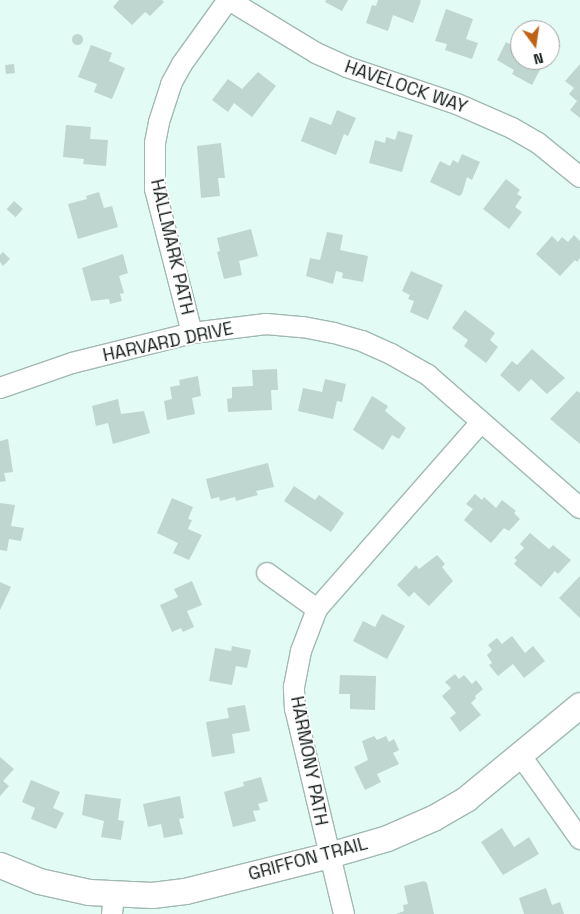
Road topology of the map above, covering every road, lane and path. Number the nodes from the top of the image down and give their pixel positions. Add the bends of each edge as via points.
1 (228, 0) edge
2 (580, 177) edge
3 (192, 333) junction
4 (0, 388) edge
5 (481, 422) junction
6 (580, 508) edge
7 (267, 573) dead end
8 (317, 609) junction
9 (580, 705) edge
10 (521, 756) junction
11 (580, 839) edge
12 (329, 855) junction
13 (0, 865) edge
14 (113, 904) edge
15 (344, 914) edge

1 - 2 street, HAVELOCK WAY via 316,53 347,67 457,104 512,128 538,143
1 - 3 street, HALLMARK PATH via 171,84 155,143 155,189
3 - 4 street, HARVARD DRIVE via 72,363
3 - 5 street, HARVARD DRIVE via 266,324 303,327 362,341 428,375
5 - 6 street, HARVARD DRIVE
5 - 8 street, HARMONY PATH
7 - 8 street
8 - 12 street, HARMONY PATH via 296,668 295,709
9 - 10 street, GRIFFON TRAIL
10 - 11 street
10 - 12 street, GRIFFON TRAIL via 467,798 433,818 387,838
12 - 14 street, GRIFFON TRAIL via 184,891
12 - 15 street, HARMONY PATH
13 - 14 street, GRIFFON TRAIL

